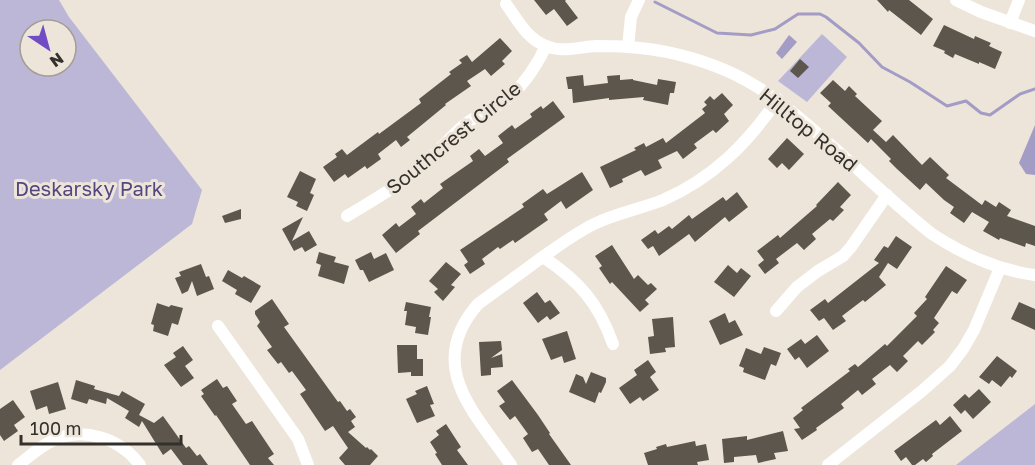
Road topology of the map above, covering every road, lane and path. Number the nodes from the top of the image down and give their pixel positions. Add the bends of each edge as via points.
1 (639, 0) edge
2 (956, 0) edge
3 (1019, 0) edge
4 (506, 4) dead end
5 (1010, 22) junction
6 (1035, 31) edge
7 (546, 46) junction
8 (628, 47) junction
9 (778, 99) junction
10 (886, 195) junction
11 (347, 216) dead end
12 (543, 257) junction
13 (1000, 268) junction
14 (1035, 275) edge
15 (776, 311) dead end
16 (218, 326) dead end
17 (613, 344) dead end
18 (18, 465) edge
19 (140, 465) edge
20 (308, 465) edge
21 (511, 465) edge
22 (828, 465) edge

1 - 8 street via 631,17
2 - 5 street
3 - 5 street
4 - 7 street via 527,34
5 - 6 street
7 - 8 street, Hilltop Road via 571,50
7 - 11 street, Southcrest Circle via 517,89 462,127 406,178
8 - 9 street, Hilltop Road via 699,60
9 - 10 street, Hilltop Road
9 - 12 street via 744,144 707,175 662,200 596,223
10 - 13 street, Hilltop Road via 955,249
10 - 15 street via 851,247 797,287
12 - 17 street via 564,271 589,297
12 - 21 street via 478,304 463,324 456,344 455,373 465,401
13 - 14 street, Hilltop Road
13 - 22 street via 974,330 950,366
16 - 20 street via 298,439
18 - 19 street via 54,440 78,434 113,442

